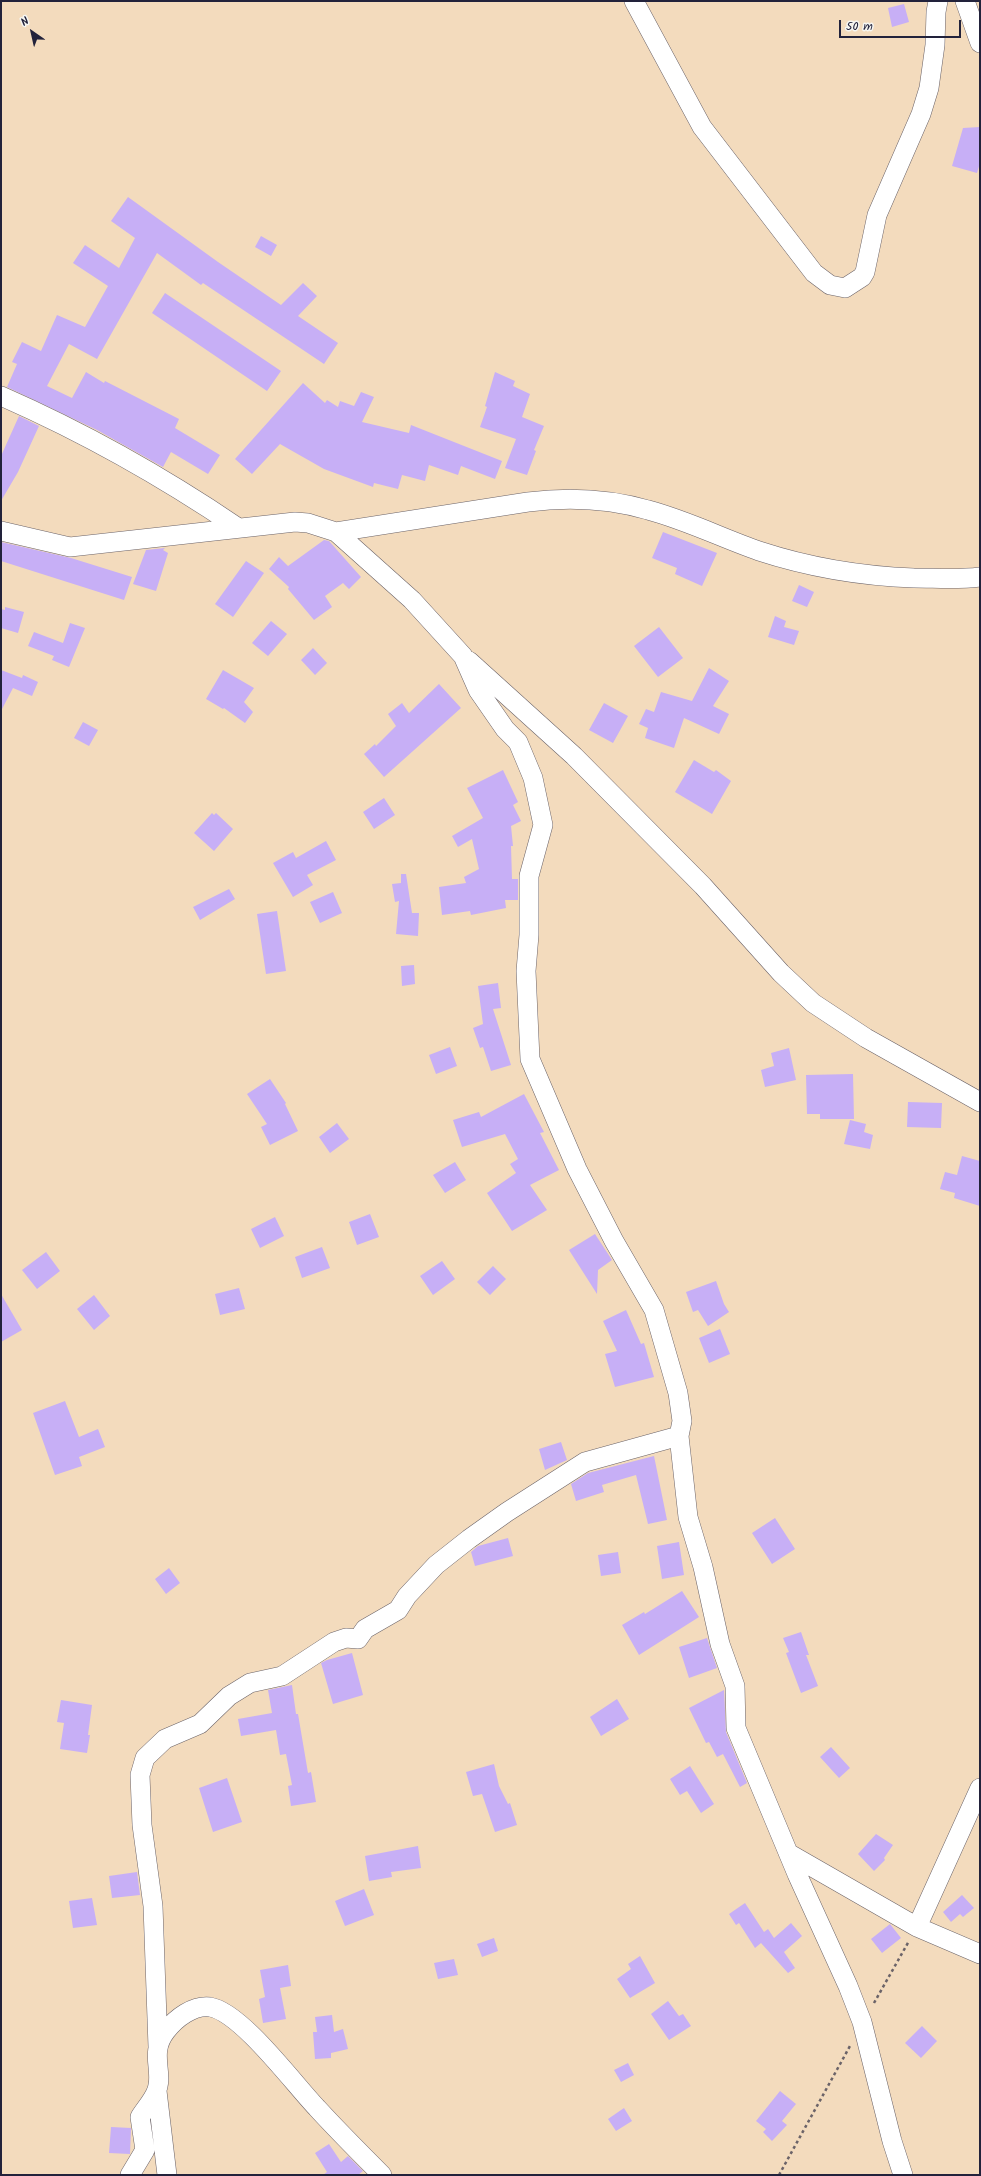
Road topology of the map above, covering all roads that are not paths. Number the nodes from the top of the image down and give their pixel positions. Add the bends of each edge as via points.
1 (634, 1) edge
2 (938, 1) edge
3 (965, 1) edge
4 (980, 43) edge
5 (1, 396) edge
6 (237, 527) junction
7 (1, 531) edge
8 (336, 532) junction
9 (980, 577) edge
10 (463, 656) junction
11 (980, 1102) edge
12 (679, 1436) junction
13 (980, 1788) edge
14 (788, 1853) junction
15 (917, 1927) junction
16 (980, 1954) edge
17 (158, 2047) junction
18 (157, 2091) junction
19 (130, 2175) edge
20 (167, 2175) edge
21 (382, 2175) edge
22 (903, 2175) edge

1 - 2 street via 702,127 721,154 814,273 830,286 845,288 862,277 865,272 877,215 921,114 936,45
3 - 4 street
5 - 6 street via 96,442 194,498
6 - 7 street via 70,547
6 - 8 street via 295,522 308,523
8 - 9 street via 551,499 591,501 649,510 758,550 839,572 887,578 957,580
8 - 10 street via 412,600
10 - 11 street via 574,756 703,886 781,973 813,1003 866,1038
10 - 12 street via 478,690 505,729 518,742 533,778 543,825 528,876 529,935 526,971 530,1059 577,1169 614,1241 654,1310 678,1393 682,1420
12 - 14 street via 688,1518 703,1567 720,1644 735,1686 736,1728
12 - 17 street via 585,1462 469,1539 432,1569 407,1596 398,1610 365,1629 358,1639 346,1638 334,1642 282,1676 250,1683 229,1696 200,1724 165,1739 145,1758 140,1775 142,1825 153,1906
13 - 15 street
14 - 15 street
14 - 22 street via 862,2022
15 - 16 street
17 - 18 street
17 - 21 street via 166,2031 180,2016 198,2008 220,2010 242,2026 317,2109
18 - 19 street via 140,2117 145,2150
18 - 20 street

